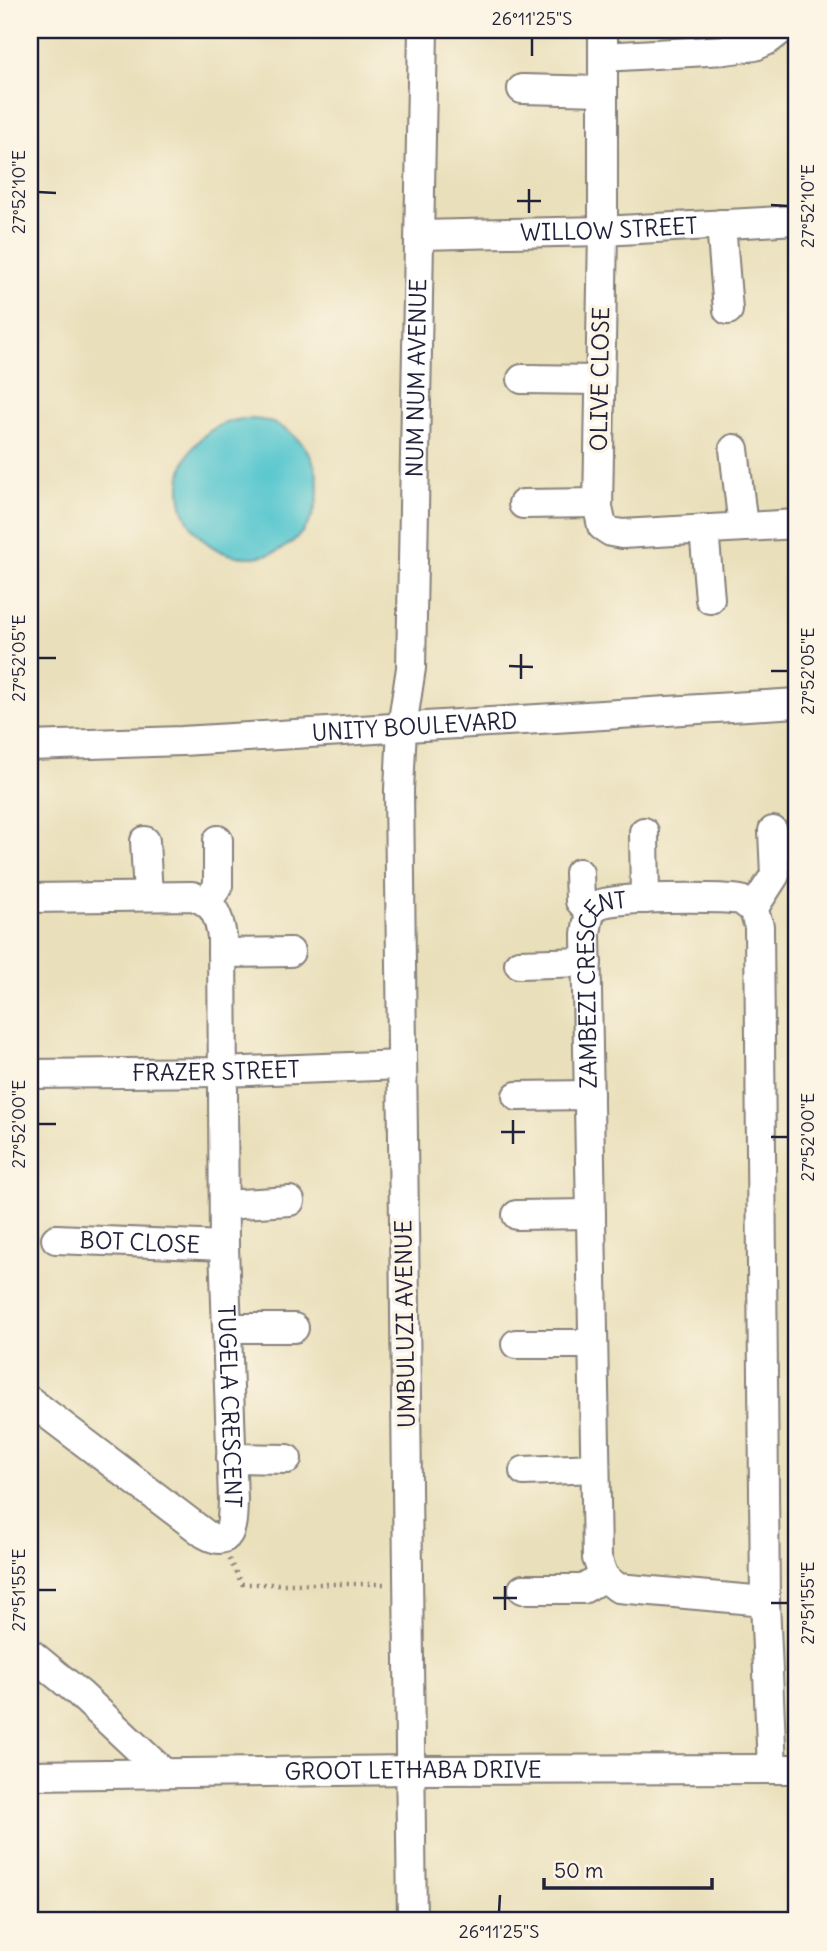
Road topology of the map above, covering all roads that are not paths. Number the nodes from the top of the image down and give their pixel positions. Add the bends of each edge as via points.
1 (423, 30) edge
2 (781, 30) edge
3 (603, 43) edge
4 (522, 89) dead end
5 (603, 91) junction
6 (797, 220) edge
7 (721, 224) junction
8 (603, 231) junction
9 (420, 235) junction
10 (728, 310) dead end
11 (522, 379) dead end
12 (600, 380) junction
13 (734, 449) dead end
14 (523, 503) dead end
15 (600, 514) junction
16 (797, 524) edge
17 (743, 527) junction
18 (704, 529) junction
19 (710, 599) dead end
20 (797, 703) edge
21 (402, 727) junction
22 (30, 746) edge
23 (773, 831) dead end
24 (644, 832) dead end
25 (218, 840) dead end
26 (145, 841) dead end
27 (579, 873) dead end
28 (148, 896) junction
29 (30, 898) edge
30 (645, 899) junction
31 (207, 902) junction
32 (753, 909) junction
33 (590, 912) junction
34 (290, 952) dead end
35 (222, 953) junction
36 (587, 962) junction
37 (519, 964) dead end
38 (402, 1065) junction
39 (222, 1072) junction
40 (30, 1073) edge
41 (589, 1095) junction
42 (517, 1096) dead end
43 (290, 1201) dead end
44 (224, 1205) junction
45 (591, 1214) junction
46 (517, 1215) dead end
47 (56, 1239) dead end
48 (225, 1246) junction
49 (227, 1328) junction
50 (294, 1328) dead end
51 (516, 1344) dead end
52 (593, 1344) junction
53 (30, 1401) edge
54 (231, 1458) junction
55 (287, 1459) dead end
56 (595, 1468) junction
57 (524, 1471) dead end
58 (604, 1577) junction
59 (523, 1589) dead end
60 (765, 1601) junction
61 (30, 1653) edge
62 (785, 1769) edge
63 (411, 1770) junction
64 (164, 1773) junction
65 (30, 1775) edge
66 (412, 1921) edge

1 - 9 street, NUM NUM AVENUE
2 - 3 street via 755,46 725,50
3 - 5 street, OLIVE CLOSE
4 - 5 street
5 - 8 street, OLIVE CLOSE
6 - 7 street, WILLOW STREET
7 - 8 street, WILLOW STREET
7 - 10 street
8 - 9 street, WILLOW STREET
8 - 12 street, OLIVE CLOSE
9 - 21 street, NUM NUM AVENUE via 411,668
11 - 12 street
12 - 15 street, OLIVE CLOSE
13 - 17 street
14 - 15 street
15 - 18 street via 611,532 622,534
16 - 17 street
17 - 18 street
18 - 19 street
20 - 21 street, UNITY BOULEVARD
21 - 22 street, UNITY BOULEVARD
21 - 38 street, UMBULUZI AVENUE
23 - 32 street via 775,875
24 - 30 street
25 - 31 street via 218,886
26 - 28 street
27 - 33 street via 580,901
28 - 29 street
28 - 31 street
30 - 32 street, ZAMBEZI CRESCENT via 732,899
30 - 33 street, ZAMBEZI CRESCENT via 607,901
31 - 35 street, TUGELA CRESCENT via 220,923
32 - 60 street via 760,939
33 - 36 street, ZAMBEZI CRESCENT
34 - 35 street
35 - 39 street, TUGELA CRESCENT
36 - 37 street
36 - 41 street, ZAMBEZI CRESCENT
38 - 39 street, FRAZER STREET
38 - 63 street, UMBULUZI AVENUE
39 - 40 street, FRAZER STREET
39 - 44 street, TUGELA CRESCENT
41 - 42 street
41 - 45 street, ZAMBEZI CRESCENT
43 - 44 street
44 - 48 street, TUGELA CRESCENT
45 - 46 street
45 - 52 street, ZAMBEZI CRESCENT
47 - 48 street, BOT CLOSE
48 - 49 street, TUGELA CRESCENT
49 - 50 street
49 - 54 street, TUGELA CRESCENT
51 - 52 street
52 - 56 street, ZAMBEZI CRESCENT
53 - 54 street, TUGELA CRESCENT via 210,1537 229,1534 232,1524
54 - 55 street
56 - 57 street
56 - 58 street, ZAMBEZI CRESCENT via 597,1558
58 - 59 street via 583,1590
58 - 60 street via 618,1588 633,1591
60 - 62 street
61 - 64 street
62 - 63 street, GROOT LETHABA DRIVE
63 - 64 street, GROOT LETHABA DRIVE
63 - 66 street, UMBULUZI AVENUE
64 - 65 street, GROOT LETHABA DRIVE

